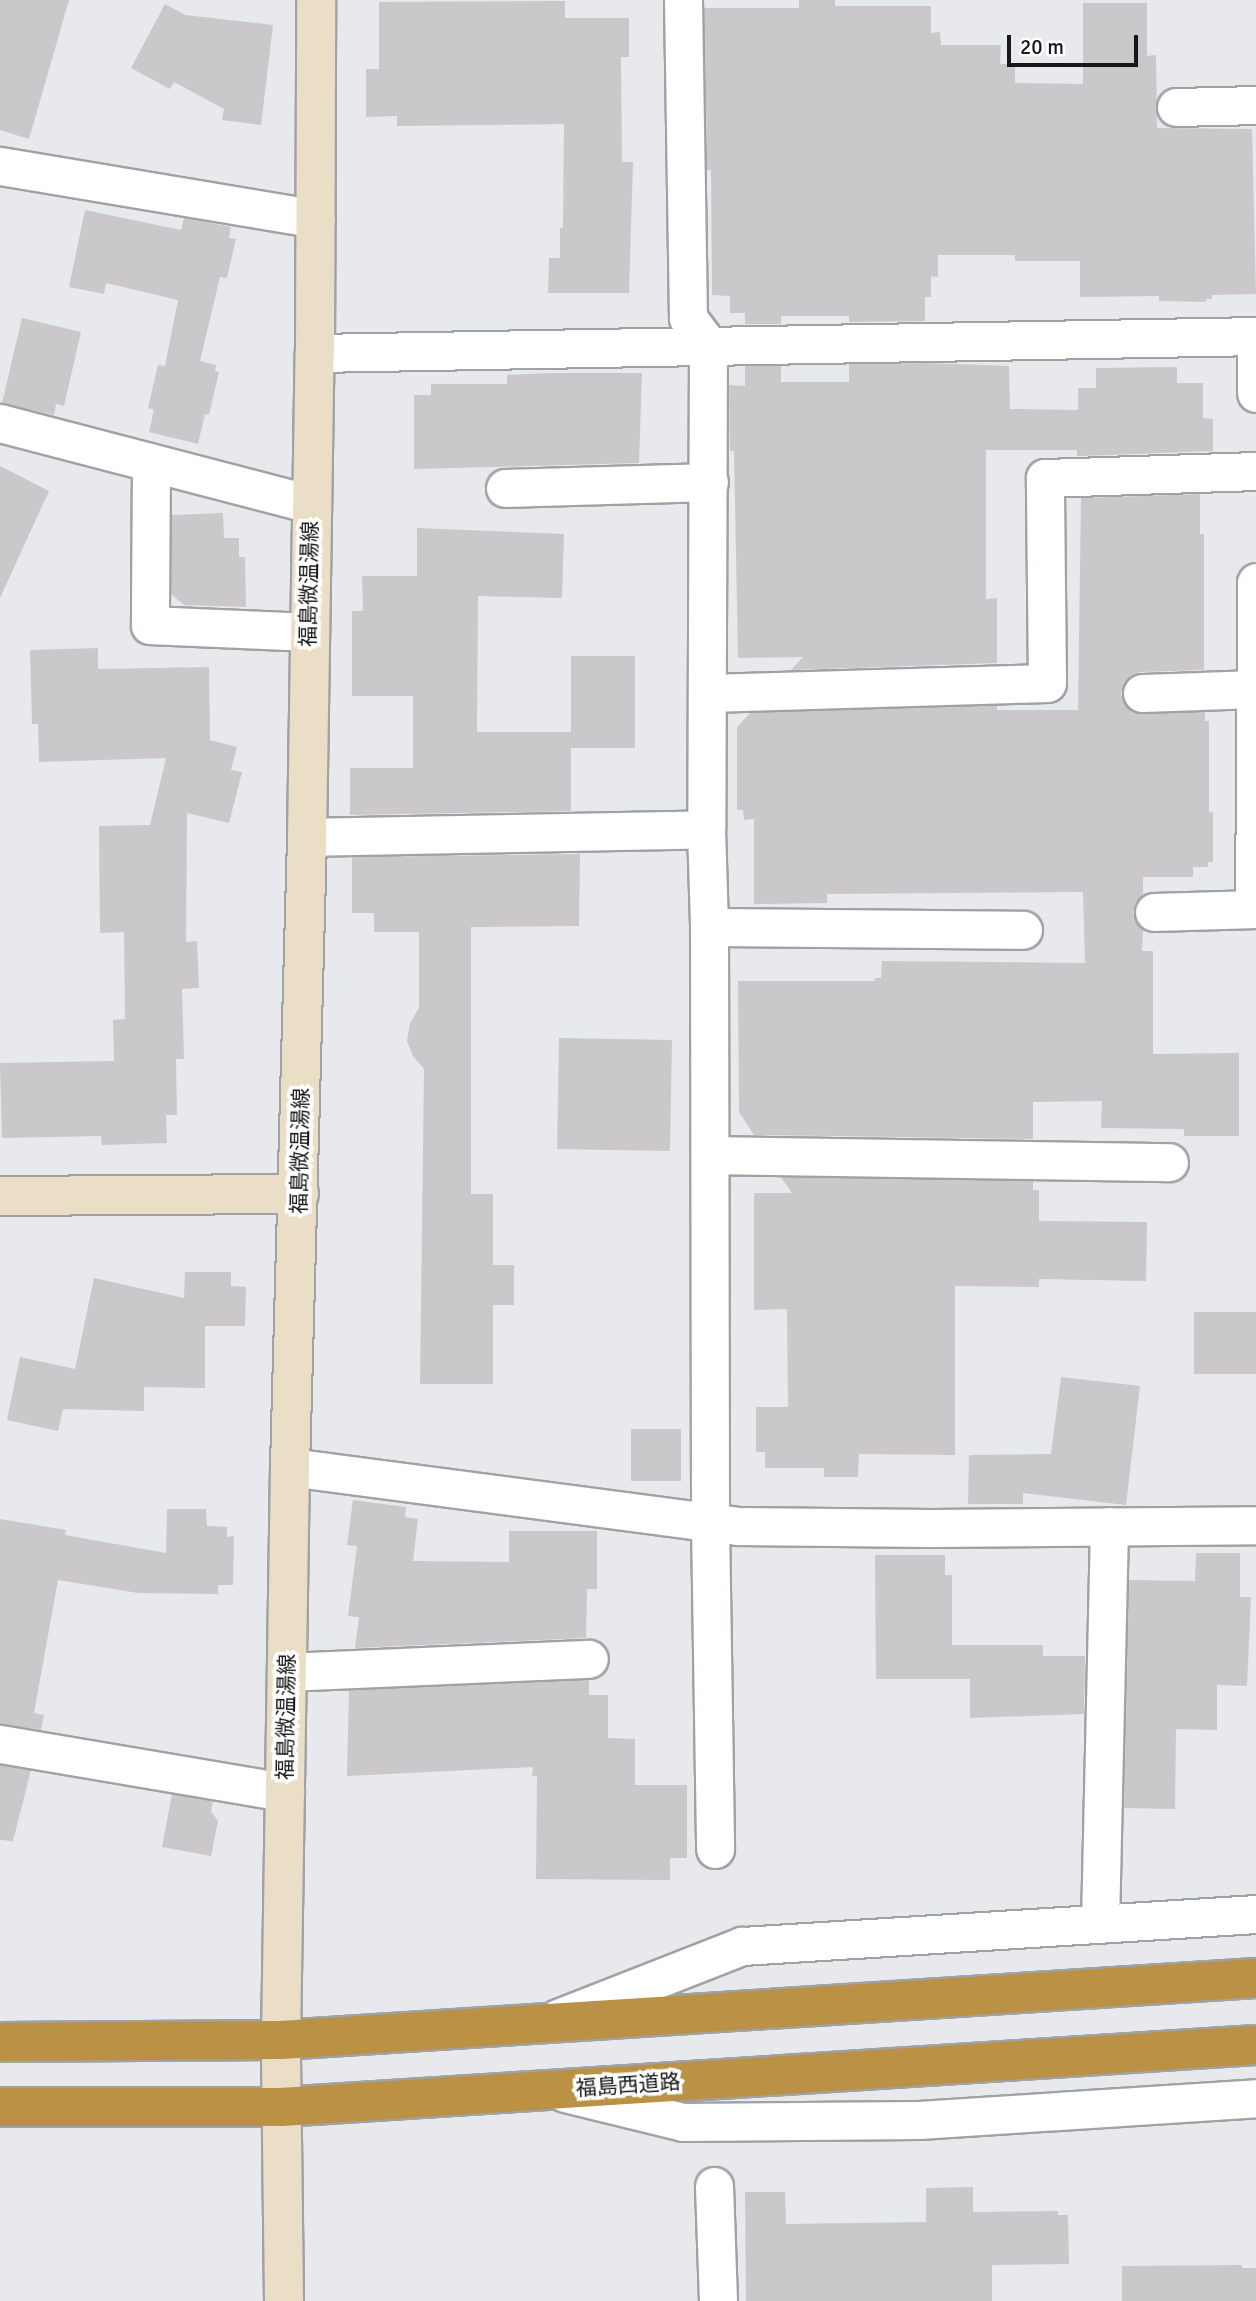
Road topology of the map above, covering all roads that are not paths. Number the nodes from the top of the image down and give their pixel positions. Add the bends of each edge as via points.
1 (316, 0) edge
2 (683, 0) edge
3 (1256, 105) edge
4 (1177, 107) dead end
5 (0, 166) edge
6 (316, 219) junction
7 (1256, 336) edge
8 (708, 345) junction
9 (315, 353) junction
10 (1256, 393) edge
11 (0, 424) edge
12 (152, 465) junction
13 (1256, 471) edge
14 (709, 482) junction
15 (505, 488) dead end
16 (311, 504) junction
17 (1256, 582) edge
18 (309, 632) junction
19 (1255, 689) edge
20 (709, 693) junction
21 (1142, 693) dead end
22 (706, 830) junction
23 (307, 837) junction
24 (1255, 909) edge
25 (1154, 912) dead end
26 (709, 927) junction
27 (1023, 930) dead end
28 (710, 1154) junction
29 (1169, 1162) dead end
30 (299, 1194) junction
31 (0, 1196) edge
32 (290, 1467) junction
33 (710, 1523) junction
34 (1256, 1525) edge
35 (1109, 1526) junction
36 (589, 1660) dead end
37 (287, 1672) junction
38 (0, 1744) edge
39 (285, 1792) junction
40 (715, 1849) dead end
41 (1256, 1914) edge
42 (1100, 1924) junction
43 (1256, 1979) edge
44 (544, 2024) junction
45 (281, 2040) junction
46 (0, 2042) edge
47 (1256, 2045) edge
48 (551, 2090) junction
49 (1256, 2098) edge
50 (281, 2107) junction
51 (7, 2113) edge
52 (715, 2186) dead end
53 (284, 2301) edge
54 (718, 2301) edge

1 - 6 main road, 福島微温湯線
2 - 8 street via 688,318
3 - 4 street
5 - 6 street
6 - 9 main road, 福島微温湯線
7 - 8 street
7 - 10 street
8 - 9 street
8 - 14 street
9 - 16 main road, 福島微温湯線
11 - 12 street
12 - 16 street
12 - 18 street via 150,625
13 - 20 street via 1045,478 1047,683
14 - 15 street
14 - 20 street
16 - 18 main road, 福島微温湯線
17 - 19 street
18 - 23 main road, 福島微温湯線
19 - 21 street
19 - 24 street
20 - 22 street
22 - 23 street
22 - 26 street
23 - 30 main road, 福島微温湯線
24 - 25 street
26 - 27 street
26 - 28 street
28 - 29 street
28 - 33 street
30 - 31 main road
30 - 32 main road, 福島微温湯線
32 - 33 street
32 - 37 main road, 福島微温湯線
33 - 35 street
33 - 40 street
34 - 35 street
35 - 42 street
36 - 37 street
37 - 39 main road, 福島微温湯線
38 - 39 street
39 - 45 main road, 福島微温湯線
41 - 42 street
42 - 44 street via 742,1946
43 - 44 highway
44 - 45 highway
45 - 46 highway
45 - 50 main road, 福島微温湯線
47 - 48 highway, 福島西道路
48 - 49 street via 683,2122 919,2120
48 - 50 highway, 福島西道路
50 - 51 highway, 福島西道路
50 - 53 main road, 福島微温湯線
52 - 54 street

